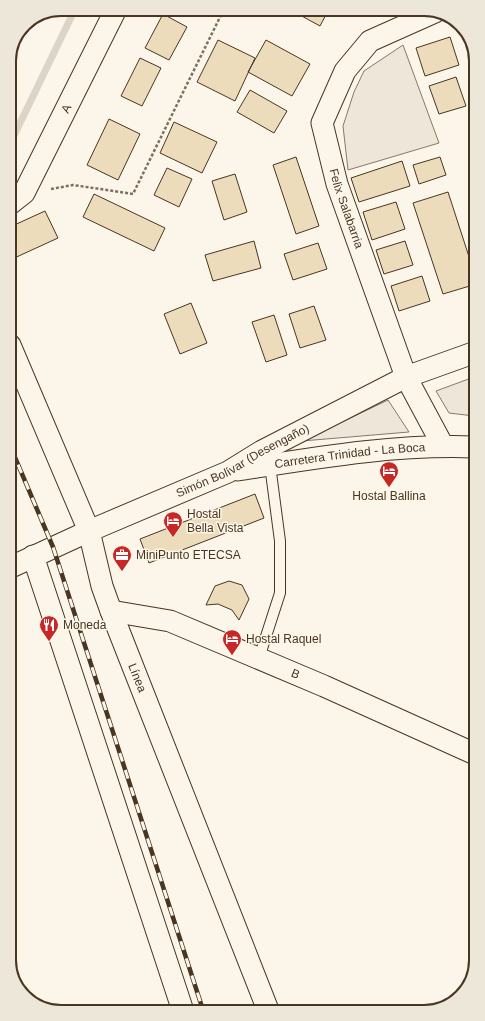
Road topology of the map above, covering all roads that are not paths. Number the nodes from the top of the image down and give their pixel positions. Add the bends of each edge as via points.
1 (112, 16) edge
2 (426, 16) edge
3 (17, 199) edge
4 (469, 354) edge
5 (16, 359) edge
6 (406, 377) junction
7 (443, 446) junction
8 (469, 447) edge
9 (270, 465) junction
10 (228, 472) junction
11 (89, 531) junction
12 (33, 556) junction
13 (16, 564) edge
14 (111, 611) junction
15 (259, 658) junction
16 (469, 751) edge
17 (181, 1005) edge
18 (266, 1005) edge

1 - 3 street, A
2 - 6 street, Felix Salabarria via 370,41 345,71 322,123 337,184
4 - 6 street, Simón Bolívar (Desengaño)
5 - 11 street, Línea
6 - 7 street, Felix Salabarria
6 - 10 street, Simón Bolívar (Desengaño) via 262,451
7 - 8 street, Carretera Trinidad - La Boca
7 - 9 street, Carretera Trinidad - La Boca via 330,455
9 - 10 street, Carretera Trinidad - La Boca
9 - 15 lane via 280,541 280,593
10 - 11 street, Simón Bolívar (Desengaño)
11 - 12 street, Simón Bolívar (Desengaño)
11 - 14 street, Línea via 102,586
12 - 13 street, Simón Bolívar (Desengaño)
12 - 17 street
14 - 15 street, B via 170,621
14 - 18 street, Línea
15 - 16 street, B

